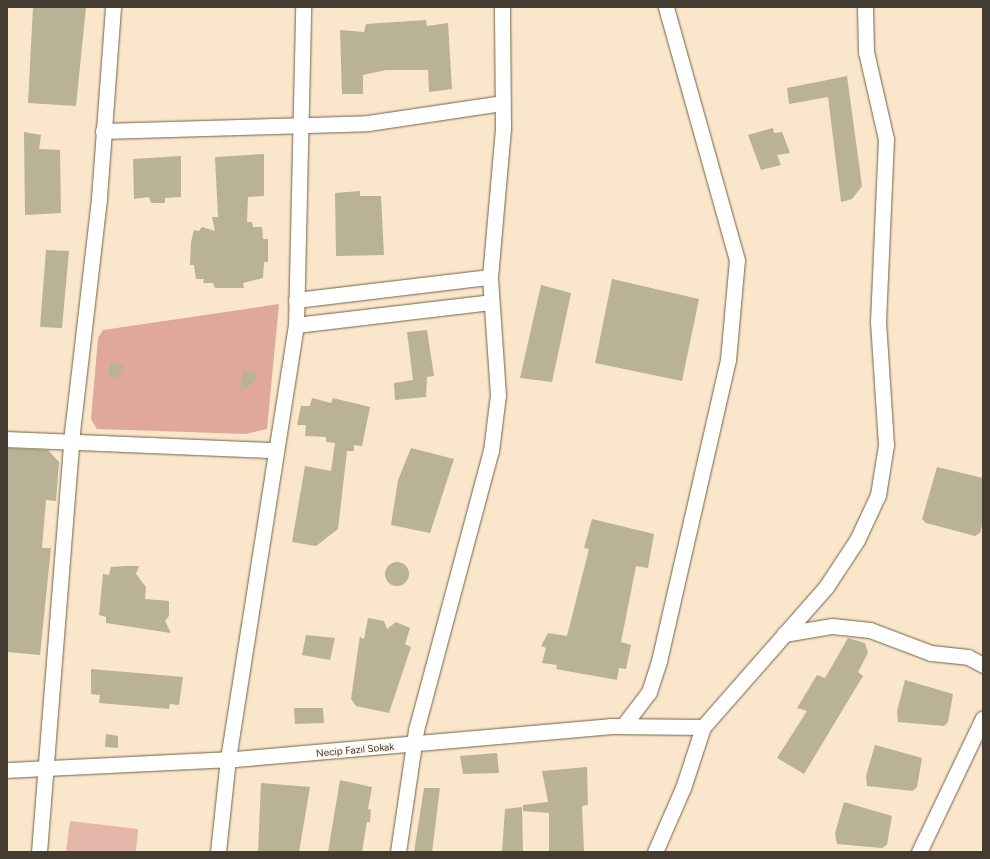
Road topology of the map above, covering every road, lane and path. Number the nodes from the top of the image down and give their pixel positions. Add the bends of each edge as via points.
1 (113, 7) edge
2 (303, 7) edge
3 (502, 7) edge
4 (666, 7) edge
5 (866, 7) edge
6 (502, 103) junction
7 (300, 125) junction
8 (103, 131) junction
9 (490, 277) junction
10 (296, 300) junction
11 (491, 302) junction
12 (296, 326) junction
13 (7, 439) edge
14 (71, 441) junction
15 (274, 450) junction
16 (784, 634) junction
17 (983, 664) edge
18 (983, 718) edge
19 (624, 726) junction
20 (703, 727) junction
21 (416, 745) junction
22 (228, 759) junction
23 (7, 770) edge
24 (45, 771) junction
25 (39, 852) edge
26 (218, 852) edge
27 (398, 852) edge
28 (655, 852) edge
29 (919, 852) edge

1 - 8 street
2 - 7 street
3 - 6 street
4 - 19 street via 737,260 728,360 659,661 650,692
5 - 16 street via 866,52 886,139 878,322 886,445 878,495 857,540 826,587
6 - 7 street via 368,123
6 - 9 street
7 - 8 street
7 - 10 street
8 - 14 street
9 - 10 street
9 - 11 street
10 - 12 street
11 - 12 street
11 - 21 street via 498,395 491,451 416,730
12 - 15 street
13 - 14 street
14 - 15 street
14 - 24 street
15 - 22 street
16 - 17 street via 832,626 870,630 931,653 968,656
16 - 20 street
18 - 29 street
19 - 20 street, Necip Fazıl Sokak
19 - 21 street, Necip Fazıl Sokak
20 - 28 street via 683,788
21 - 22 street, Necip Fazıl Sokak
21 - 27 street
22 - 24 street, Necip Fazıl Sokak
22 - 26 street
23 - 24 street, Necip Fazıl Sokak
24 - 25 street

